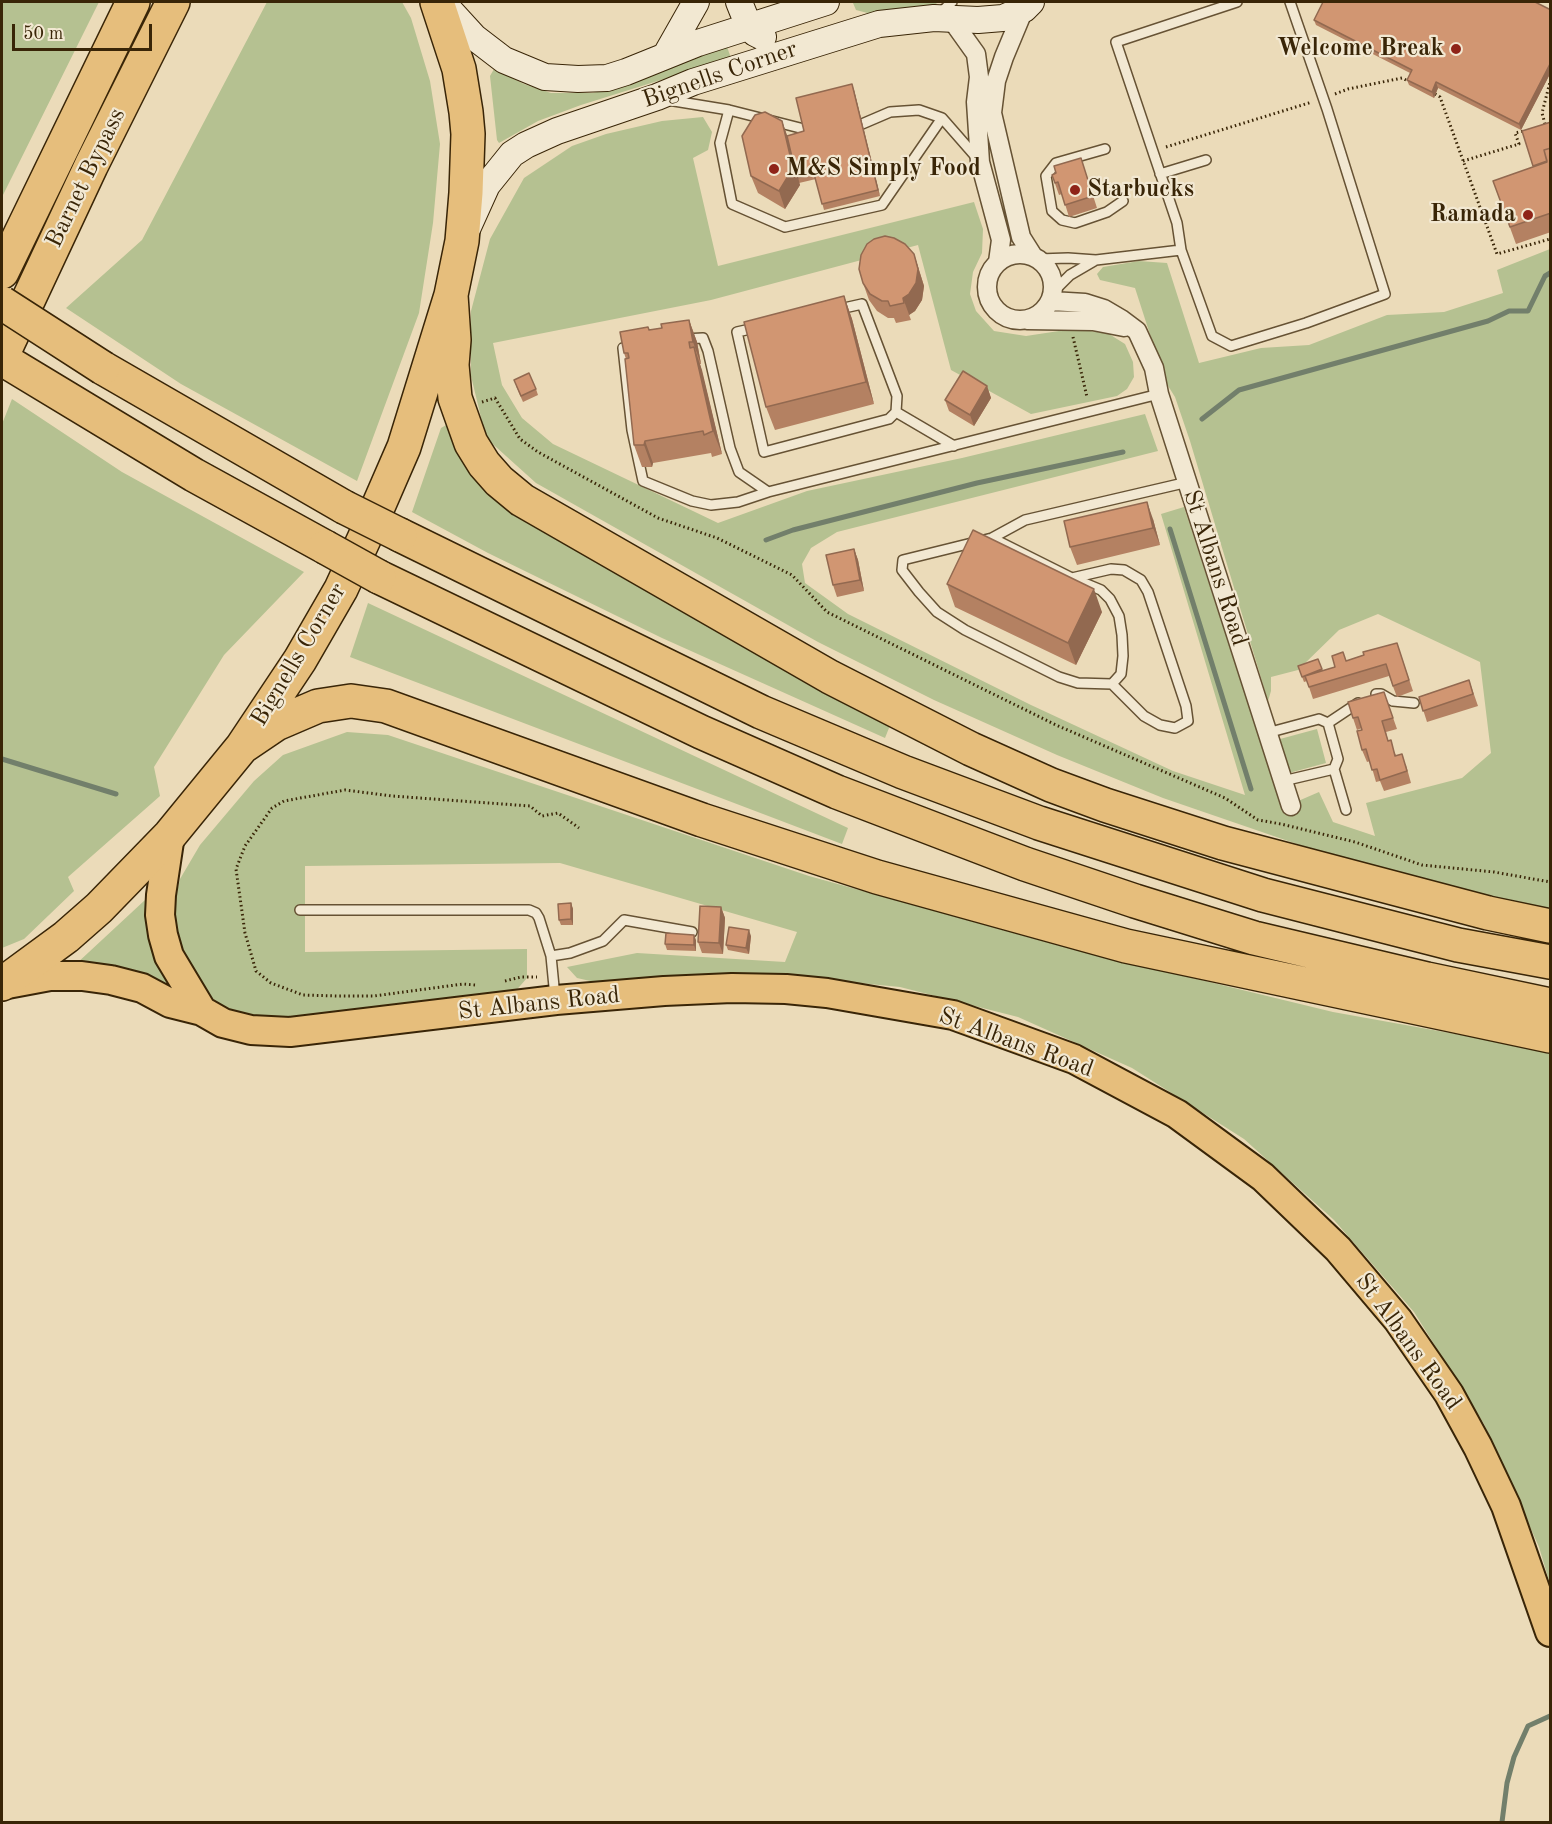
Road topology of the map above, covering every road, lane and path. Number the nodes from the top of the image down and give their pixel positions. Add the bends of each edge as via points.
1 (133, 2) edge
2 (173, 2) edge
3 (436, 2) edge
4 (442, 2) edge
5 (696, 2) edge
6 (739, 2) edge
7 (826, 2) edge
8 (1237, 2) edge
9 (1290, 2) edge
10 (1027, 5) edge
11 (946, 13) edge
12 (748, 27) junction
13 (804, 46) junction
14 (666, 55) junction
15 (1410, 82) edge
16 (1551, 82) edge
17 (1435, 94) edge
18 (657, 97) junction
19 (1548, 98) edge
20 (1323, 99) junction
21 (729, 110) junction
22 (942, 118) junction
23 (1551, 122) edge
24 (862, 124) edge
25 (1545, 124) junction
26 (1537, 126) edge
27 (804, 129) edge
28 (1530, 129) edge
29 (1105, 149) dead end
30 (1153, 151) junction
31 (1206, 160) dead end
32 (1463, 161) junction
33 (980, 162) junction
34 (1160, 174) junction
35 (1123, 201) dead end
36 (1551, 239) edge
37 (462, 241) junction
38 (1181, 250) junction
39 (1036, 258) junction
40 (1096, 260) junction
41 (998, 262) junction
42 (2, 272) edge
43 (451, 295) junction
44 (1052, 296) junction
45 (2, 303) edge
46 (1027, 320) junction
47 (1072, 329) dead end
48 (1137, 331) junction
49 (676, 340) edge
50 (645, 345) edge
51 (2, 357) edge
52 (1159, 394) junction
53 (495, 398) dead end
54 (1091, 411) junction
55 (897, 412) junction
56 (954, 446) junction
57 (1188, 482) junction
58 (768, 492) junction
59 (992, 538) junction
60 (1072, 578) junction
61 (1112, 684) junction
62 (1414, 703) dead end
63 (1328, 723) junction
64 (1268, 733) junction
65 (242, 747) junction
66 (1334, 769) junction
67 (1283, 781) junction
68 (1291, 806) dead end
69 (1346, 810) dead end
70 (579, 828) dead end
71 (170, 835) junction
72 (1551, 882) edge
73 (300, 910) dead end
74 (1551, 926) edge
75 (692, 932) edge
76 (551, 956) junction
77 (1551, 962) edge
78 (502, 981) dead end
79 (2, 984) edge
80 (484, 985) dead end
81 (555, 989) junction
82 (1551, 1005) edge
83 (202, 1011) junction
84 (1551, 1036) edge
85 (1551, 1632) edge

1 - 42 highway, Barnet Bypass
2 - 51 highway, Barnet Bypass
3 - 37 highway, Bignells Corner via 459,69 466,112
4 - 14 street, Bignells Corner via 495,55 545,77 607,78
5 - 14 street
6 - 12 street
7 - 12 street, Bignells Corner
8 - 30 lane via 1116,42
9 - 20 lane
10 - 11 street, Bignells Corner via 1003,18 978,20
10 - 39 street via 996,81 992,113 1021,237
11 - 13 street, Bignells Corner via 879,24
11 - 33 street via 976,54
12 - 13 street via 764,37
12 - 14 street, Bignells Corner
13 - 18 street, Bignells Corner
15 - 20 path via 1402,78 1348,89
16 - 19 path
17 - 32 path via 1440,97
18 - 21 lane
18 - 37 street, Bignells Corner via 557,131 512,154 487,185
19 - 25 path via 1542,113
20 - 30 path
20 - 38 lane via 1385,294 1231,346 1212,336
21 - 22 lane via 720,143 732,204 785,227 882,204
21 - 27 lane
22 - 24 lane via 919,110 891,112
22 - 33 lane
23 - 25 path
25 - 26 path
28 - 32 path via 1515,133 1519,144
29 - 35 lane via 1056,163 1046,176 1052,211 1062,220 1075,223 1107,212
30 - 34 lane
31 - 34 lane
32 - 36 path via 1497,254
33 - 41 street via 1001,240
34 - 38 lane
37 - 43 highway, Bignells Corner
38 - 40 lane
39 - 40 lane
39 - 41 street via 1017,254
39 - 44 street via 1052,276
40 - 44 lane via 1070,275
41 - 46 street via 987,281 990,302 1000,314
43 - 65 highway, Bignells Corner via 404,447 341,589
43 - 74 highway via 455,398 471,443 499,481 522,500 830,677 971,750 1105,805 1223,843
44 - 46 street via 1040,314
44 - 48 street via 1104,309
45 - 77 highway, bridge via 103,368 344,507 760,712 1039,823 1263,896 1458,945
46 - 48 street via 1093,321
47 - 54 path
48 - 52 street, St Albans Road via 1154,368
49 - 58 lane via 703,338 739,472
50 - 58 lane via 623,348 632,430 643,481 711,505 738,502
51 - 82 highway, bridge via 194,475 379,577 701,732 837,792 1025,864 1254,938
52 - 54 lane
52 - 57 street, St Albans Road
53 - 72 path via 520,439 538,452 658,518 717,538 792,575 827,612 1056,726 1225,798 1258,820 1355,842 1422,865
54 - 56 lane
55 - 55 lane via 889,419 764,452 737,332 862,304 897,396
55 - 56 lane
56 - 58 lane
57 - 59 lane via 1025,520
57 - 64 street, St Albans Road
59 - 60 lane
59 - 61 lane via 903,560 902,570 937,612 965,630 1078,683
60 - 61 lane via 1101,590 1119,616 1123,656 1121,674
60 - 61 lane via 1111,569 1124,570 1141,580 1183,696 1188,721 1175,728 1160,724 1144,716
62 - 63 lane via 1375,695
63 - 64 lane via 1319,719
63 - 66 lane via 1338,759
64 - 67 street, St Albans Road
65 - 71 highway, Bignells Corner
65 - 84 highway via 276,724 318,705 351,701 386,706 702,820 877,877 1126,946
66 - 67 lane
66 - 69 lane
67 - 68 street, St Albans Road
70 - 80 path via 558,813 542,816 530,806 345,790 284,801 272,808 245,846 236,869 245,933 256,971 271,983 303,995 338,996
71 - 79 highway, Bignells Corner via 99,908
71 - 83 main road via 161,895 163,935 169,956
73 - 76 lane via 530,910 539,918
75 - 76 lane via 624,920 603,941
76 - 81 lane
78 - 81 path via 521,977
79 - 83 main road, St Albans Road via 51,976 102,979 142,988 170,1003
81 - 83 main road, St Albans Road via 290,1032 251,1030 223,1023
81 - 85 main road, St Albans Road via 786,989 953,1015 1074,1059 1178,1114 1263,1177 1338,1249 1398,1320 1449,1394 1478,1447 1506,1506

